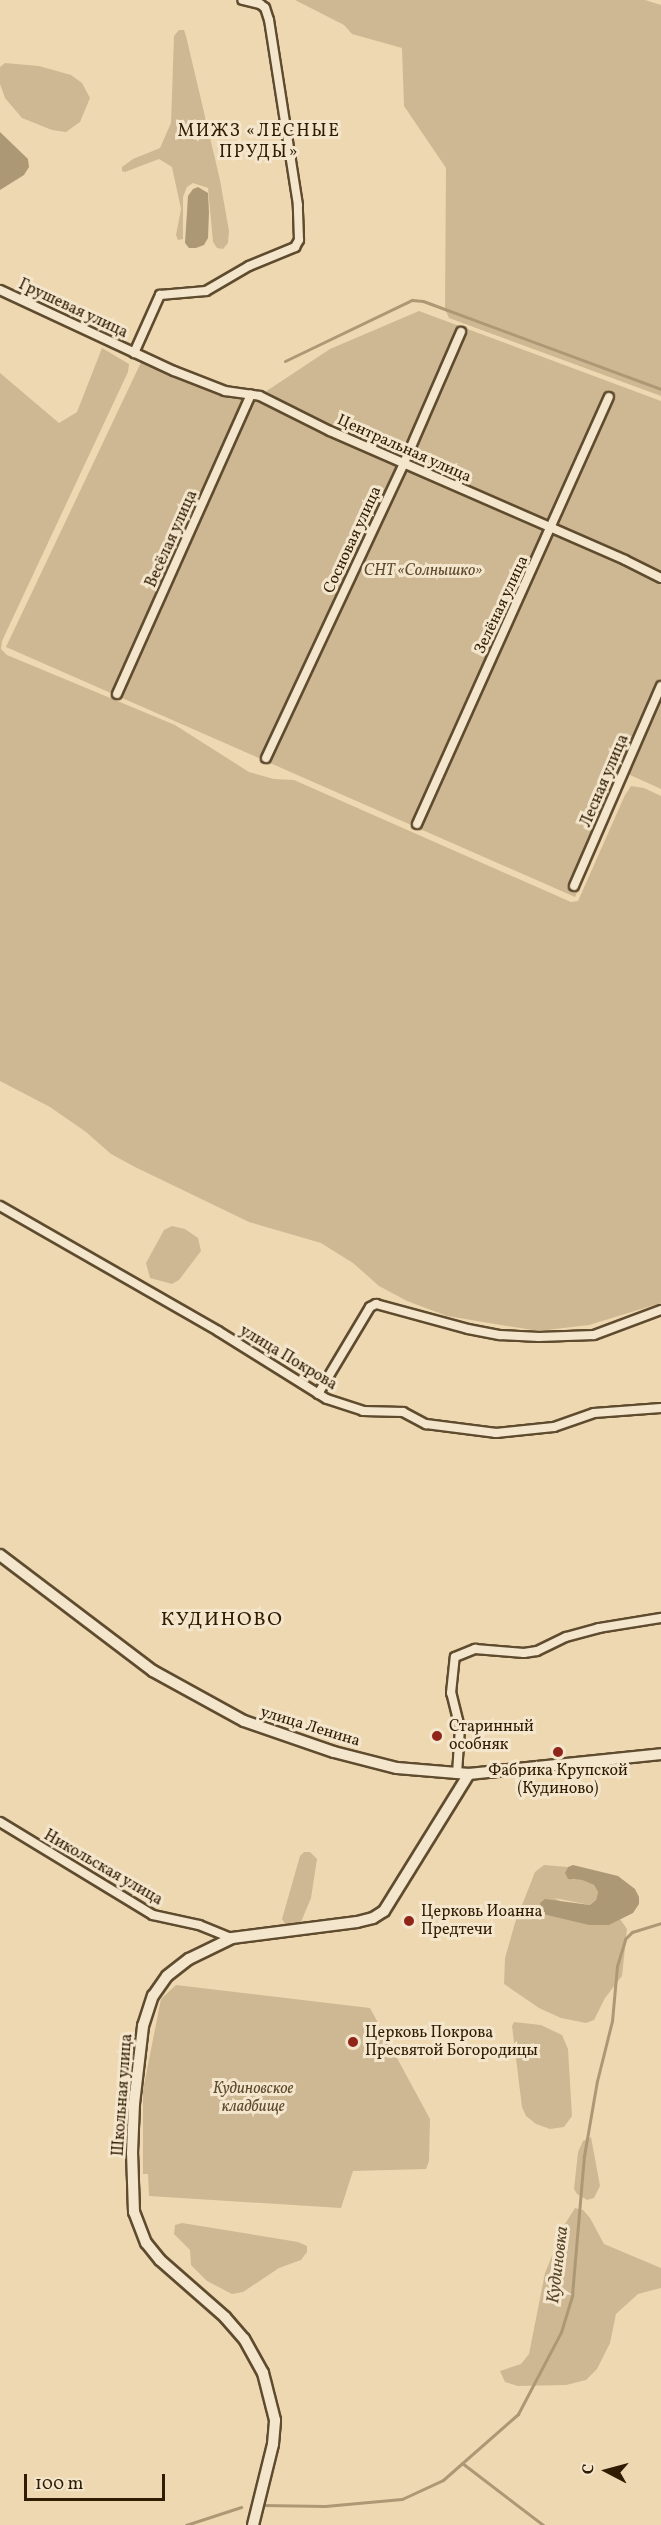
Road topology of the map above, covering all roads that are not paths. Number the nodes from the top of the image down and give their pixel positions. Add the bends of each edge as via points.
1 (243, 0) edge
2 (0, 290) edge
3 (461, 332) dead end
4 (134, 353) junction
5 (251, 395) junction
6 (609, 397) dead end
7 (404, 464) junction
8 (552, 528) junction
9 (661, 578) edge
10 (661, 686) edge
11 (117, 694) dead end
12 (266, 758) dead end
13 (417, 824) dead end
14 (574, 886) dead end
15 (0, 1206) edge
16 (661, 1310) edge
17 (318, 1394) junction
18 (661, 1408) edge
19 (0, 1555) edge
20 (661, 1618) edge
21 (661, 1754) edge
22 (457, 1774) junction
23 (469, 1774) junction
24 (0, 1822) edge
25 (232, 1938) junction
26 (253, 2525) edge

1 - 4 street via 265,8 269,20 298,205 299,240 296,247 249,266 206,291 160,295
2 - 4 street, Грушевая улица
3 - 7 street, Сосновая улица
4 - 5 street, Центральная улица via 225,391
5 - 7 street, Центральная улица
5 - 11 street, Весёлая улица
6 - 8 street, Зелёная улица
7 - 8 street, Центральная улица
7 - 12 street, Сосновая улица
8 - 9 street, Центральная улица
8 - 13 street, Зелёная улица
10 - 14 street, Лесная улица
15 - 17 street, улица Покрова via 218,1331
16 - 17 street via 594,1335 539,1337 468,1329 376,1304 370,1307
17 - 18 street, улица Покрова via 363,1411 403,1412 426,1424 496,1434 554,1427 594,1413
19 - 22 street, улица Ленина via 153,1671 244,1721 334,1752 397,1768
20 - 22 street via 598,1628 537,1651 475,1649 455,1657 451,1693 460,1728
21 - 23 street, улица Ленина
22 - 23 street, улица Ленина
23 - 25 street, Школьная улица via 384,1911 357,1922
24 - 25 street, Никольская улица via 153,1915 199,1925
25 - 26 street, Школьная улица via 174,1970 153,1996 137,2060 132,2153 134,2212 146,2243 225,2317 244,2339 263,2373 275,2420

